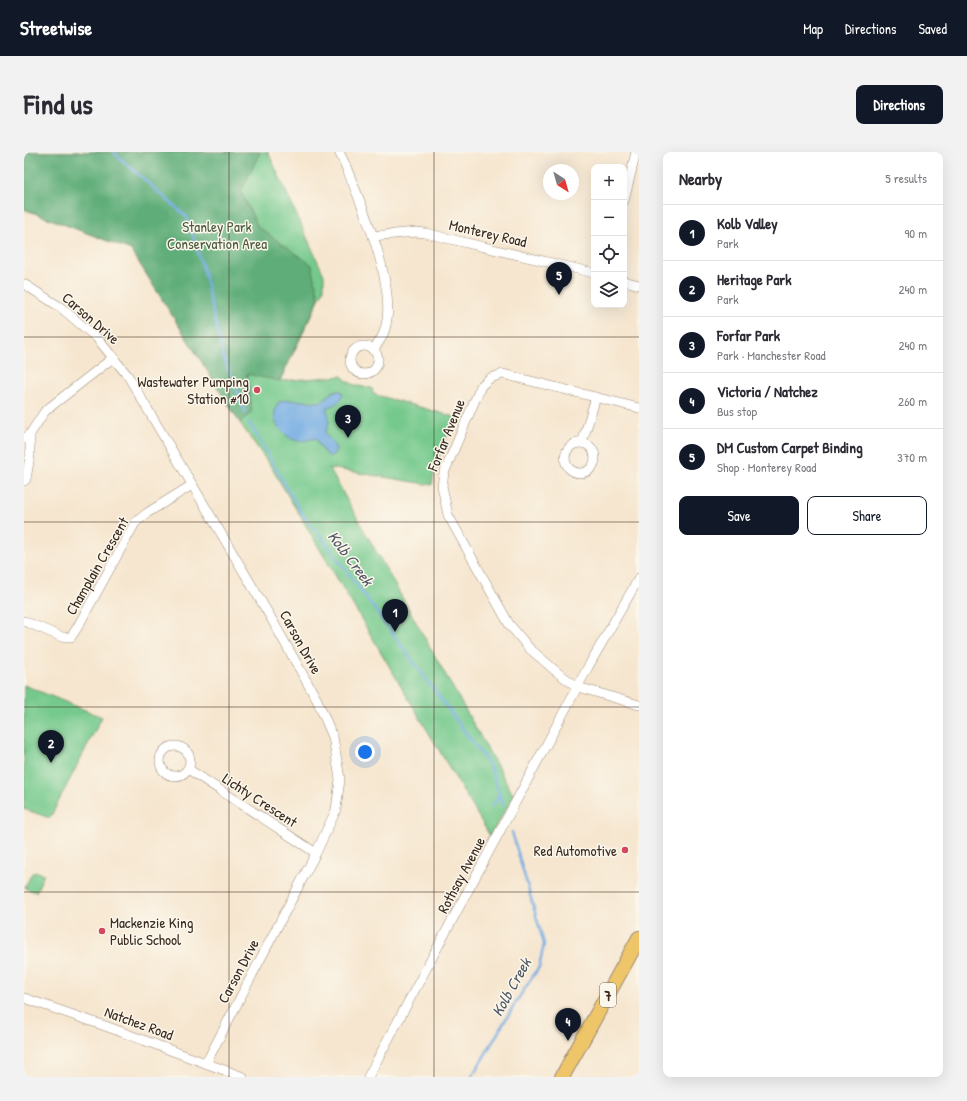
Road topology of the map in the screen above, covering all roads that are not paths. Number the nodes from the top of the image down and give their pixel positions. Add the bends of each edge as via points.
1 (338, 152) edge
2 (636, 152) edge
3 (624, 200) edge
4 (373, 236) junction
5 (591, 272) edge
6 (627, 282) edge
7 (24, 284) edge
8 (639, 285) edge
9 (373, 350) dead end
10 (114, 357) junction
11 (596, 397) junction
12 (639, 408) edge
13 (27, 437) edge
14 (582, 443) dead end
15 (24, 482) edge
16 (192, 485) junction
17 (639, 578) edge
18 (24, 621) edge
19 (578, 686) junction
20 (639, 705) edge
21 (188, 769) dead end
22 (316, 853) junction
23 (639, 938) edge
24 (24, 998) edge
25 (206, 1063) junction
26 (243, 1077) edge
27 (368, 1077) edge
28 (562, 1077) edge

1 - 4 street
2 - 3 street
4 - 5 street, Monterey Road via 425,233
4 - 9 street via 385,286 388,313 385,329
6 - 8 street
7 - 10 street, Carson Drive via 60,307 97,338
10 - 13 street via 45,411
10 - 16 street, Carson Drive via 128,376
11 - 12 street, Forfar Avenue
11 - 14 street
11 - 19 street, Forfar Avenue via 503,374 490,378 481,386 444,473 442,486 448,514 509,624 529,648
13 - 15 street via 30,456
16 - 18 street, Champlain Crescent via 135,523 71,637 62,637
16 - 22 street, Carson Drive via 317,700 333,737 340,779 336,810
17 - 19 street
19 - 20 street, Forfar Avenue
19 - 27 street, Rothsay Avenue
21 - 22 street, Lichty Crescent
22 - 25 street, Carson Drive
23 - 28 main road, 7
24 - 25 street, Natchez Road
25 - 26 street, Natchez Road

